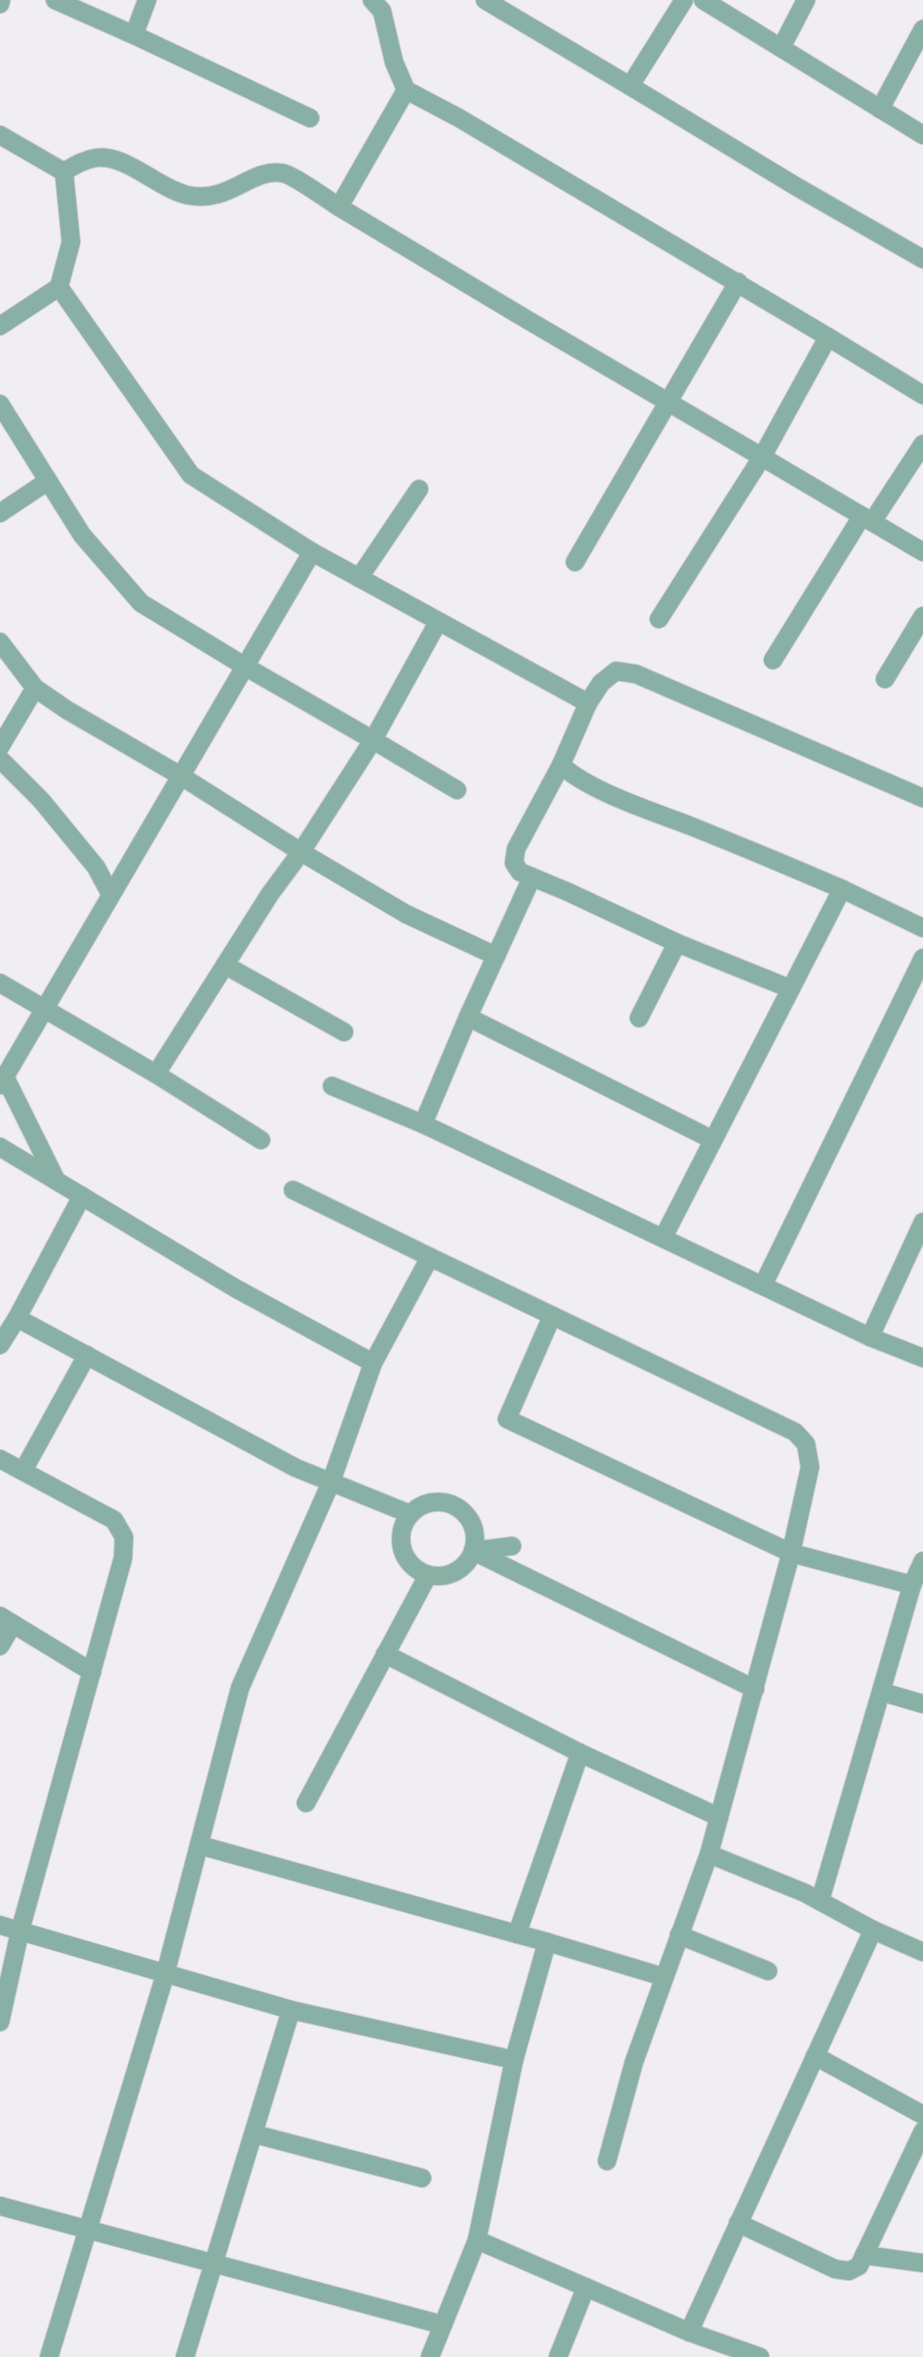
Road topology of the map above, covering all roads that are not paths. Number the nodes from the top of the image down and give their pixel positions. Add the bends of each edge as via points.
1 (2, 0) edge
2 (55, 0) edge
3 (147, 0) edge
4 (372, 0) edge
5 (485, 0) edge
6 (684, 0) edge
7 (703, 0) edge
8 (806, 0) edge
9 (0, 4) edge
10 (923, 29) edge
11 (134, 35) junction
12 (781, 48) junction
13 (630, 86) junction
14 (406, 90) junction
15 (880, 109) junction
16 (310, 118) dead end
17 (0, 135) edge
18 (923, 135) edge
19 (64, 172) junction
20 (339, 207) junction
21 (923, 259) edge
22 (738, 282) junction
23 (59, 287) junction
24 (0, 326) edge
25 (828, 337) junction
26 (923, 395) edge
27 (668, 402) junction
28 (0, 404) edge
29 (923, 444) edge
30 (762, 457) junction
31 (48, 482) junction
32 (420, 489) dead end
33 (0, 513) edge
34 (867, 519) junction
35 (312, 552) junction
36 (923, 552) edge
37 (576, 562) dead end
38 (358, 578) junction
39 (923, 616) edge
40 (659, 619) dead end
41 (438, 622) junction
42 (0, 642) edge
43 (773, 660) dead end
44 (246, 667) junction
45 (885, 679) dead end
46 (35, 688) junction
47 (588, 703) junction
48 (373, 740) junction
49 (0, 747) edge
50 (0, 759) edge
51 (561, 765) junction
52 (181, 776) junction
53 (457, 790) dead end
54 (923, 798) edge
55 (301, 852) junction
56 (532, 877) junction
57 (842, 889) junction
58 (111, 895) junction
59 (923, 928) edge
60 (677, 943) junction
61 (496, 956) junction
62 (923, 958) edge
63 (225, 965) junction
64 (0, 983) edge
65 (791, 989) junction
66 (43, 1009) junction
67 (468, 1017) junction
68 (639, 1018) dead end
69 (344, 1032) dead end
70 (156, 1074) junction
71 (2, 1081) edge
72 (332, 1086) dead end
73 (422, 1124) junction
74 (261, 1140) dead end
75 (713, 1140) junction
76 (0, 1147) edge
77 (55, 1178) junction
78 (293, 1190) dead end
79 (82, 1196) junction
80 (923, 1222) edge
81 (663, 1238) junction
82 (430, 1257) junction
83 (763, 1285) junction
84 (552, 1316) junction
85 (17, 1318) junction
86 (870, 1337) junction
87 (0, 1345) edge
88 (87, 1355) junction
89 (923, 1358) edge
90 (374, 1363) junction
91 (0, 1459) edge
92 (23, 1471) junction
93 (331, 1482) junction
94 (410, 1514) junction
95 (512, 1546) dead end
96 (473, 1551) junction
97 (791, 1553) junction
98 (923, 1560) edge
99 (428, 1575) junction
100 (912, 1585) junction
101 (7, 1620) edge
102 (0, 1646) edge
103 (385, 1654) junction
104 (92, 1672) junction
105 (756, 1689) junction
106 (882, 1692) junction
107 (923, 1704) edge
108 (580, 1753) junction
109 (306, 1803) dead end
110 (719, 1817) junction
111 (199, 1845) junction
112 (709, 1854) junction
113 (820, 1901) junction
114 (0, 1925) edge
115 (873, 1930) junction
116 (20, 1931) junction
117 (517, 1934) junction
118 (679, 1936) junction
119 (547, 1942) junction
120 (923, 1952) edge
121 (768, 1971) dead end
122 (165, 1975) junction
123 (664, 1977) junction
124 (291, 2010) junction
125 (0, 2022) edge
126 (815, 2056) junction
127 (514, 2060) junction
128 (923, 2116) edge
129 (923, 2131) edge
130 (254, 2134) junction
131 (607, 2161) dead end
132 (422, 2178) dead end
133 (0, 2206) edge
134 (738, 2223) junction
135 (88, 2230) junction
136 (477, 2240) junction
137 (864, 2255) junction
138 (923, 2263) edge
139 (214, 2264) junction
140 (586, 2287) junction
141 (443, 2325) junction
142 (689, 2332) junction
143 (49, 2357) edge
144 (185, 2357) edge
145 (430, 2357) edge
146 (558, 2357) edge
147 (760, 2357) edge

1 - 9 street
2 - 11 street
3 - 11 street
4 - 14 street via 382,11 394,62
5 - 13 street
6 - 13 street
7 - 12 street
8 - 12 street
10 - 15 street
11 - 16 street
12 - 15 street
13 - 21 street via 797,187
14 - 20 street
14 - 22 street via 459,118
15 - 18 street
17 - 19 street
19 - 20 street via 95,158 120,161 170,189 186,195 207,197 229,192 264,173 283,173
19 - 23 street via 71,242
20 - 27 street
22 - 25 street
22 - 27 street
23 - 24 street
23 - 35 street via 191,475
25 - 26 street
25 - 30 street
27 - 30 street
27 - 37 street
28 - 31 street
29 - 34 street
30 - 34 street
30 - 40 street
31 - 33 street
31 - 44 street via 82,535 141,603
32 - 38 street
34 - 36 street
34 - 43 street
35 - 38 street
35 - 44 street
38 - 41 street
39 - 45 street
41 - 47 street
41 - 48 street
42 - 46 street
44 - 48 street
44 - 52 street
46 - 49 street
46 - 52 street via 67,710
47 - 51 street
47 - 54 street via 601,683 616,671 636,674
48 - 53 street
48 - 55 street
50 - 58 street via 41,800 96,866
51 - 56 street via 516,849 514,863 520,872
51 - 57 street via 571,774 624,800
52 - 55 street
52 - 58 street
55 - 61 street via 406,914
55 - 63 street via 270,894
56 - 60 street
56 - 61 street
57 - 59 street
57 - 65 street
58 - 66 street
60 - 65 street
60 - 68 street
61 - 67 street
62 - 83 street
63 - 69 street
63 - 70 street
64 - 66 street
65 - 75 street
66 - 70 street
66 - 71 street
67 - 73 street
67 - 75 street
70 - 74 street
71 - 77 street
72 - 73 street
73 - 81 street
75 - 81 street
76 - 77 street
77 - 79 street
78 - 82 street
79 - 85 street
79 - 90 street via 235,1288
80 - 86 street
81 - 83 street
82 - 84 street
82 - 90 street
83 - 86 street
84 - 97 street via 796,1432 806,1444 810,1467
84 - 97 street via 507,1419
85 - 87 street
85 - 88 street
86 - 89 street
88 - 92 street
88 - 93 street via 296,1468
90 - 93 street
91 - 92 street
92 - 104 street via 114,1520 124,1536 123,1558
93 - 94 street
93 - 111 street via 240,1688
94 - 96 street via 426,1503 446,1502 455,1505 470,1519 474,1529
94 - 99 street via 403,1528 401,1544 410,1563
95 - 96 street
96 - 99 street via 464,1565 450,1574
96 - 105 street
97 - 100 street
97 - 105 street
98 - 100 street
99 - 103 street
100 - 106 street
101 - 102 street
101 - 104 street
103 - 108 street
103 - 109 street
104 - 116 street
105 - 110 street
106 - 107 street
106 - 113 street
108 - 110 street
108 - 117 street
110 - 112 street
111 - 117 street
111 - 122 street
112 - 113 street
112 - 118 street
113 - 115 street
114 - 116 street
115 - 120 street
115 - 126 street
116 - 122 street
116 - 125 street
117 - 119 street
118 - 121 street
118 - 123 street
119 - 123 street
119 - 127 street
122 - 124 street
122 - 135 street
123 - 131 street via 634,2062
124 - 127 street
124 - 130 street
126 - 128 street
126 - 134 street
127 - 136 street
129 - 137 street
130 - 132 street
130 - 139 street
133 - 135 street
134 - 137 street via 835,2269 849,2271 859,2266
134 - 142 street
135 - 139 street
135 - 143 street
136 - 140 street
136 - 141 street
137 - 138 street
139 - 141 street
139 - 144 street
140 - 142 street
140 - 146 street
141 - 145 street
142 - 147 street

